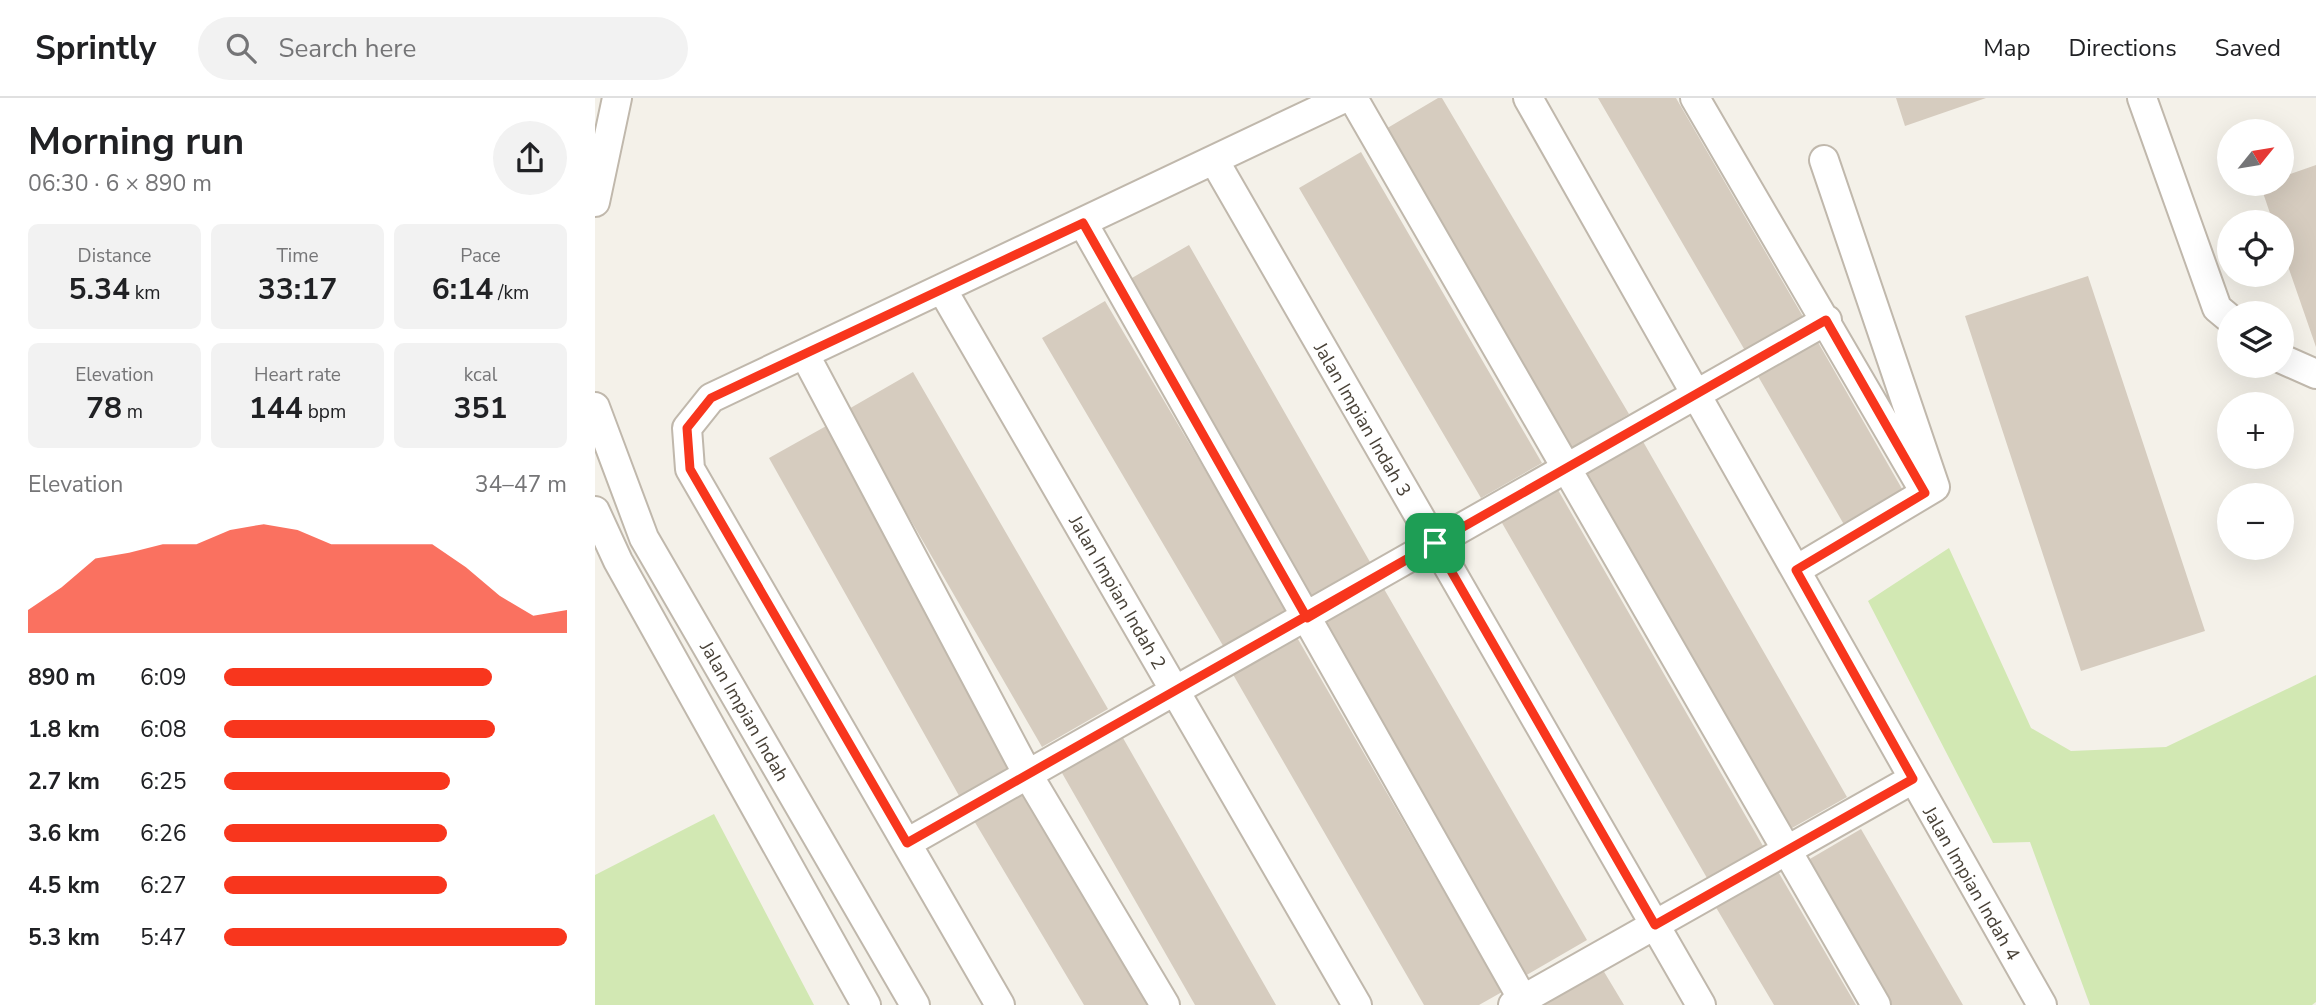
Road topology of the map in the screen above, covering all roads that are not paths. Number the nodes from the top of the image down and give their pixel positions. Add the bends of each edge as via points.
1 (617, 98) edge
2 (1344, 98) edge
3 (1353, 98) edge
4 (1528, 98) edge
5 (1695, 98) edge
6 (2142, 98) edge
7 (1215, 160) junction
8 (1824, 160) dead end
9 (595, 202) edge
10 (1083, 223) junction
11 (942, 289) junction
12 (2217, 308) edge
13 (1826, 320) junction
14 (806, 355) junction
15 (2294, 364) edge
16 (2316, 374) edge
17 (1698, 394) junction
18 (595, 407) edge
19 (1567, 468) junction
20 (1925, 493) junction
21 (595, 511) edge
22 (1435, 543) junction
23 (1796, 570) junction
24 (1307, 618) junction
25 (1175, 691) junction
26 (1028, 775) junction
27 (1913, 779) junction
28 (907, 843) junction
29 (1787, 850) junction
30 (1655, 925) junction
31 (1521, 1003) edge
32 (866, 1005) edge
33 (915, 1005) edge
34 (1000, 1005) edge
35 (1165, 1005) edge
36 (1357, 1005) edge
37 (1701, 1005) edge
38 (1876, 1005) edge
39 (2042, 1005) edge

1 - 9 street
2 - 7 street
3 - 19 street
4 - 17 street, Jalan Impian Indah 4
5 - 13 street
6 - 12 street
7 - 10 street
7 - 22 street, Jalan Impian Indah 3
8 - 20 street via 1935,487
10 - 11 street
10 - 24 street
11 - 14 street
11 - 25 street, Jalan Impian Indah 2
13 - 17 street
13 - 20 street
14 - 26 street
14 - 28 street via 711,398 687,428 690,469
15 - 16 street
17 - 19 street
17 - 23 street, Jalan Impian Indah 4
18 - 33 street, Jalan Impian Indah via 644,538
19 - 22 street
19 - 29 street
20 - 23 street
21 - 32 street, Jalan Impian Indah via 618,561
22 - 24 street
22 - 30 street, Jalan Impian Indah 3
23 - 27 street, Jalan Impian Indah 4
24 - 25 street
24 - 31 street
25 - 26 street
25 - 36 street, Jalan Impian Indah 2
26 - 28 street
26 - 35 street
27 - 29 street
27 - 39 street, Jalan Impian Indah 4
28 - 34 street
29 - 30 street
29 - 38 street
30 - 31 street
30 - 37 street, Jalan Impian Indah 3

